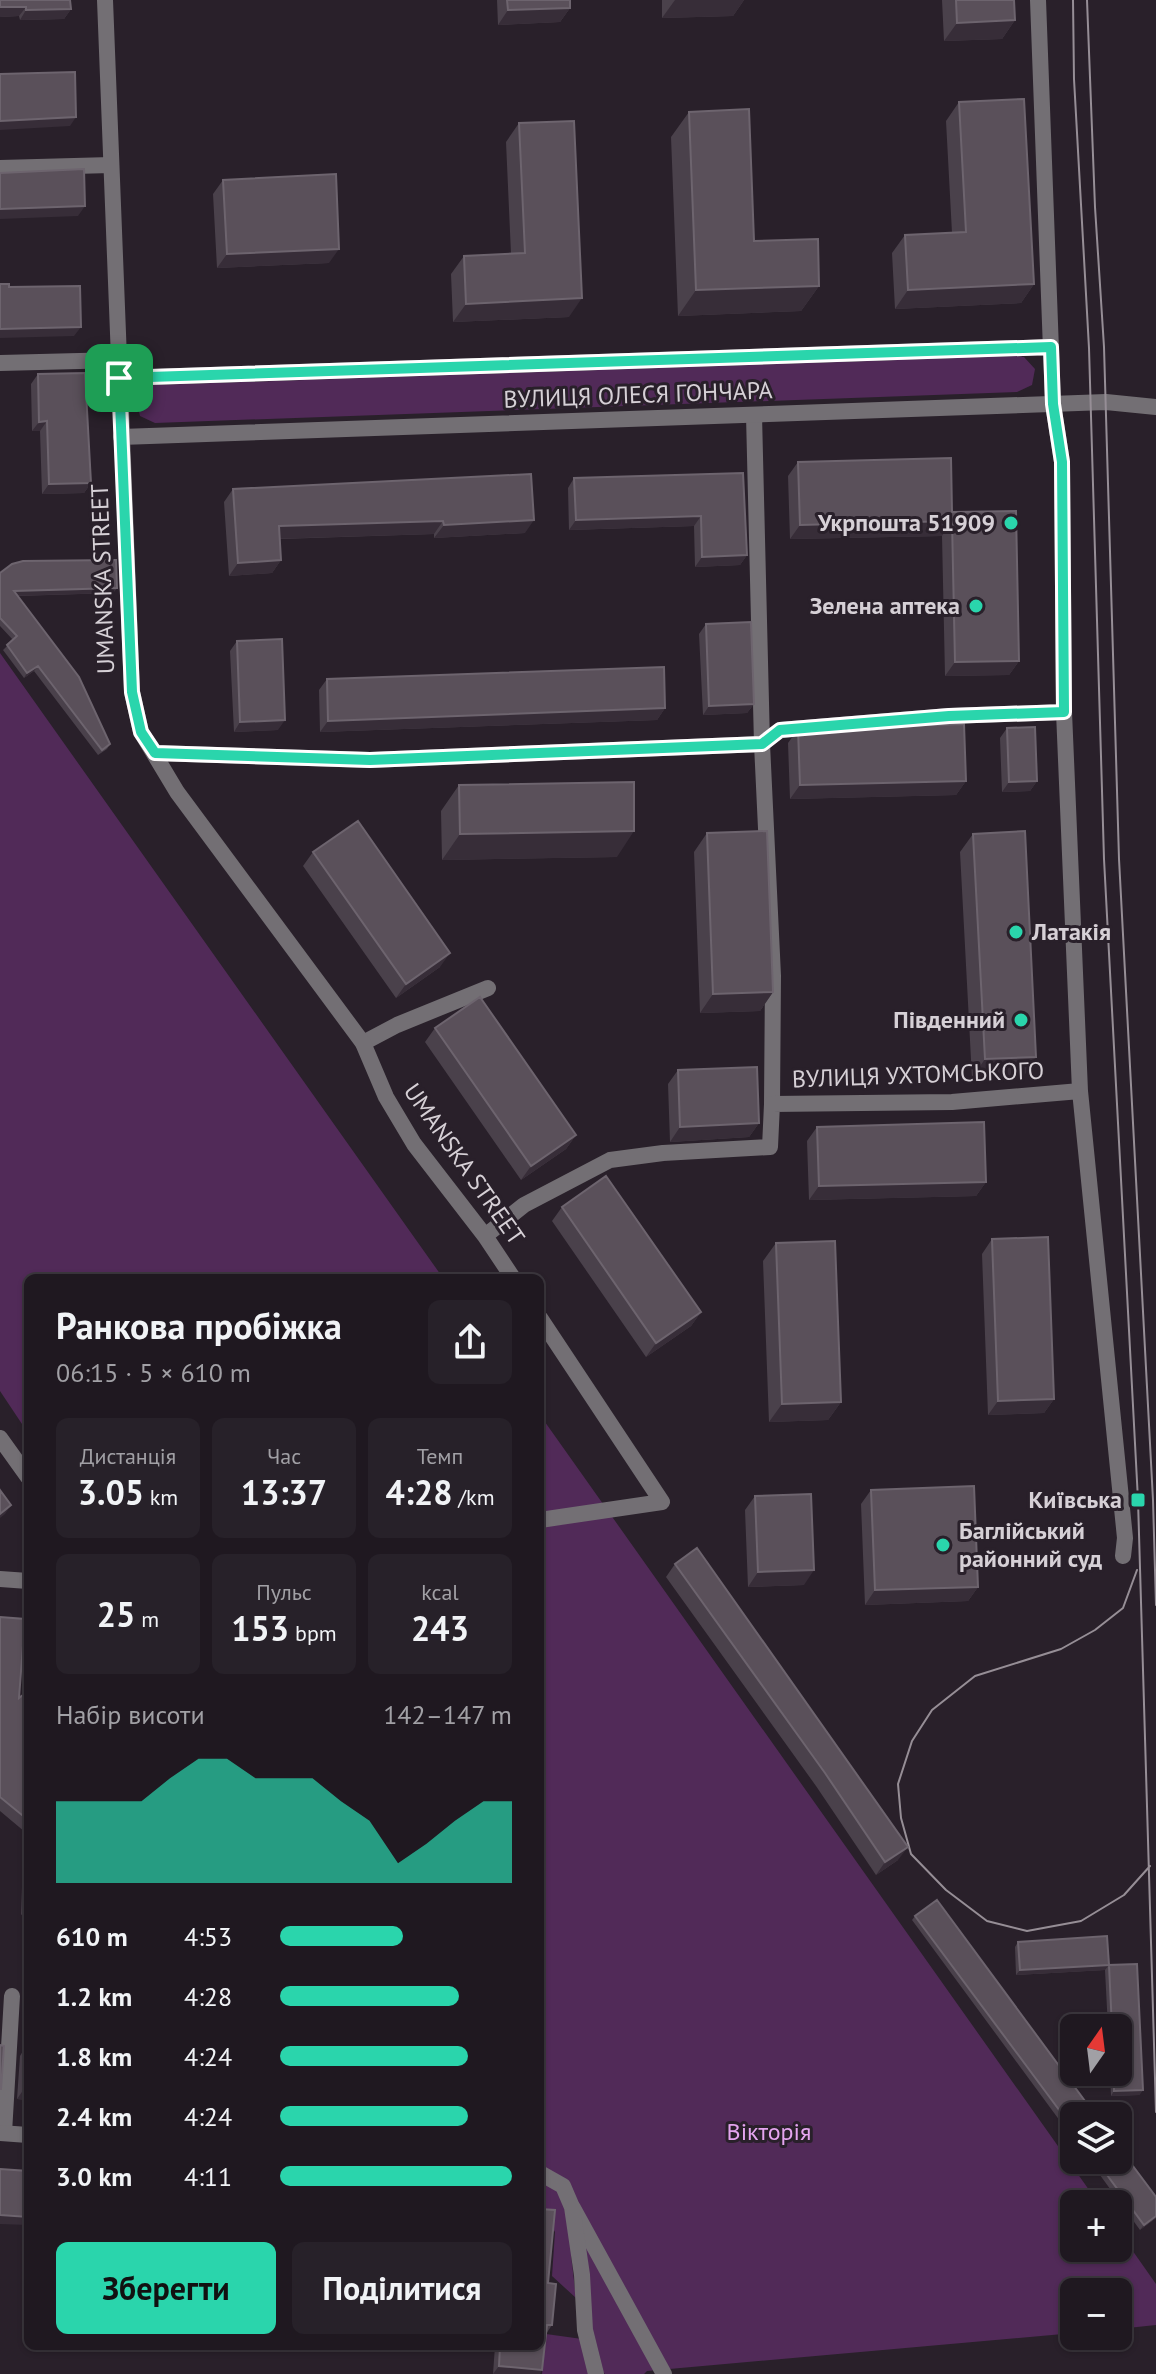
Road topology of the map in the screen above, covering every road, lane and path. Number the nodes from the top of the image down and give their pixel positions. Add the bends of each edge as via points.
1 (105, 0) edge
2 (1038, 0) edge
3 (111, 165) junction
4 (0, 168) edge
5 (1051, 347) junction
6 (119, 360) junction
7 (0, 363) edge
8 (119, 378) junction
9 (1053, 404) junction
10 (1156, 407) edge
11 (754, 415) junction
12 (121, 437) junction
13 (1064, 712) junction
14 (762, 744) junction
15 (155, 753) junction
16 (488, 988) dead end
17 (363, 1043) junction
18 (1080, 1091) junction
19 (772, 1104) junction
20 (485, 1236) junction
21 (510, 1274) edge
22 (544, 1324) edge
23 (0, 1438) edge
24 (24, 1471) edge
25 (544, 1519) edge
26 (1123, 1556) dead end
27 (0, 1579) edge
28 (24, 1581) edge
29 (12, 1996) dead end
30 (2, 2133) edge
31 (24, 2135) edge
32 (544, 2175) edge
33 (572, 2207) junction
34 (596, 2374) edge
35 (664, 2374) edge

1 - 3 street, UMANSKA STREET
2 - 5 street
3 - 4 street
3 - 6 street, UMANSKA STREET
5 - 8 street
5 - 9 street
6 - 7 street
6 - 8 street, UMANSKA STREET
8 - 12 street, UMANSKA STREET
9 - 10 street, ВУЛИЦЯ ОЛЕСЯ ГОНЧАРА
9 - 11 street, ВУЛИЦЯ ОЛЕСЯ ГОНЧАРА
9 - 13 street via 1062,462
11 - 12 street, ВУЛИЦЯ ОЛЕСЯ ГОНЧАРА
11 - 14 street
12 - 15 street, UMANSKA STREET via 132,692 141,732
13 - 14 street via 780,730
13 - 18 street
14 - 15 street via 370,760
14 - 19 street via 773,976
15 - 17 street, UMANSKA STREET via 177,792
16 - 17 street
17 - 20 street, UMANSKA STREET via 414,1144
18 - 19 street, ВУЛИЦЯ УХТОМСЬКОГО via 952,1102
18 - 26 street
19 - 20 street, ВУЛИЦЯ УХТОМСЬКОГО via 770,1147 610,1160 524,1205
20 - 21 street, UMANSKA STREET
22 - 25 street via 662,1502
23 - 24 street
27 - 28 street
29 - 30 street
30 - 31 street
32 - 33 street via 563,2186
33 - 34 street via 585,2330
33 - 35 street

